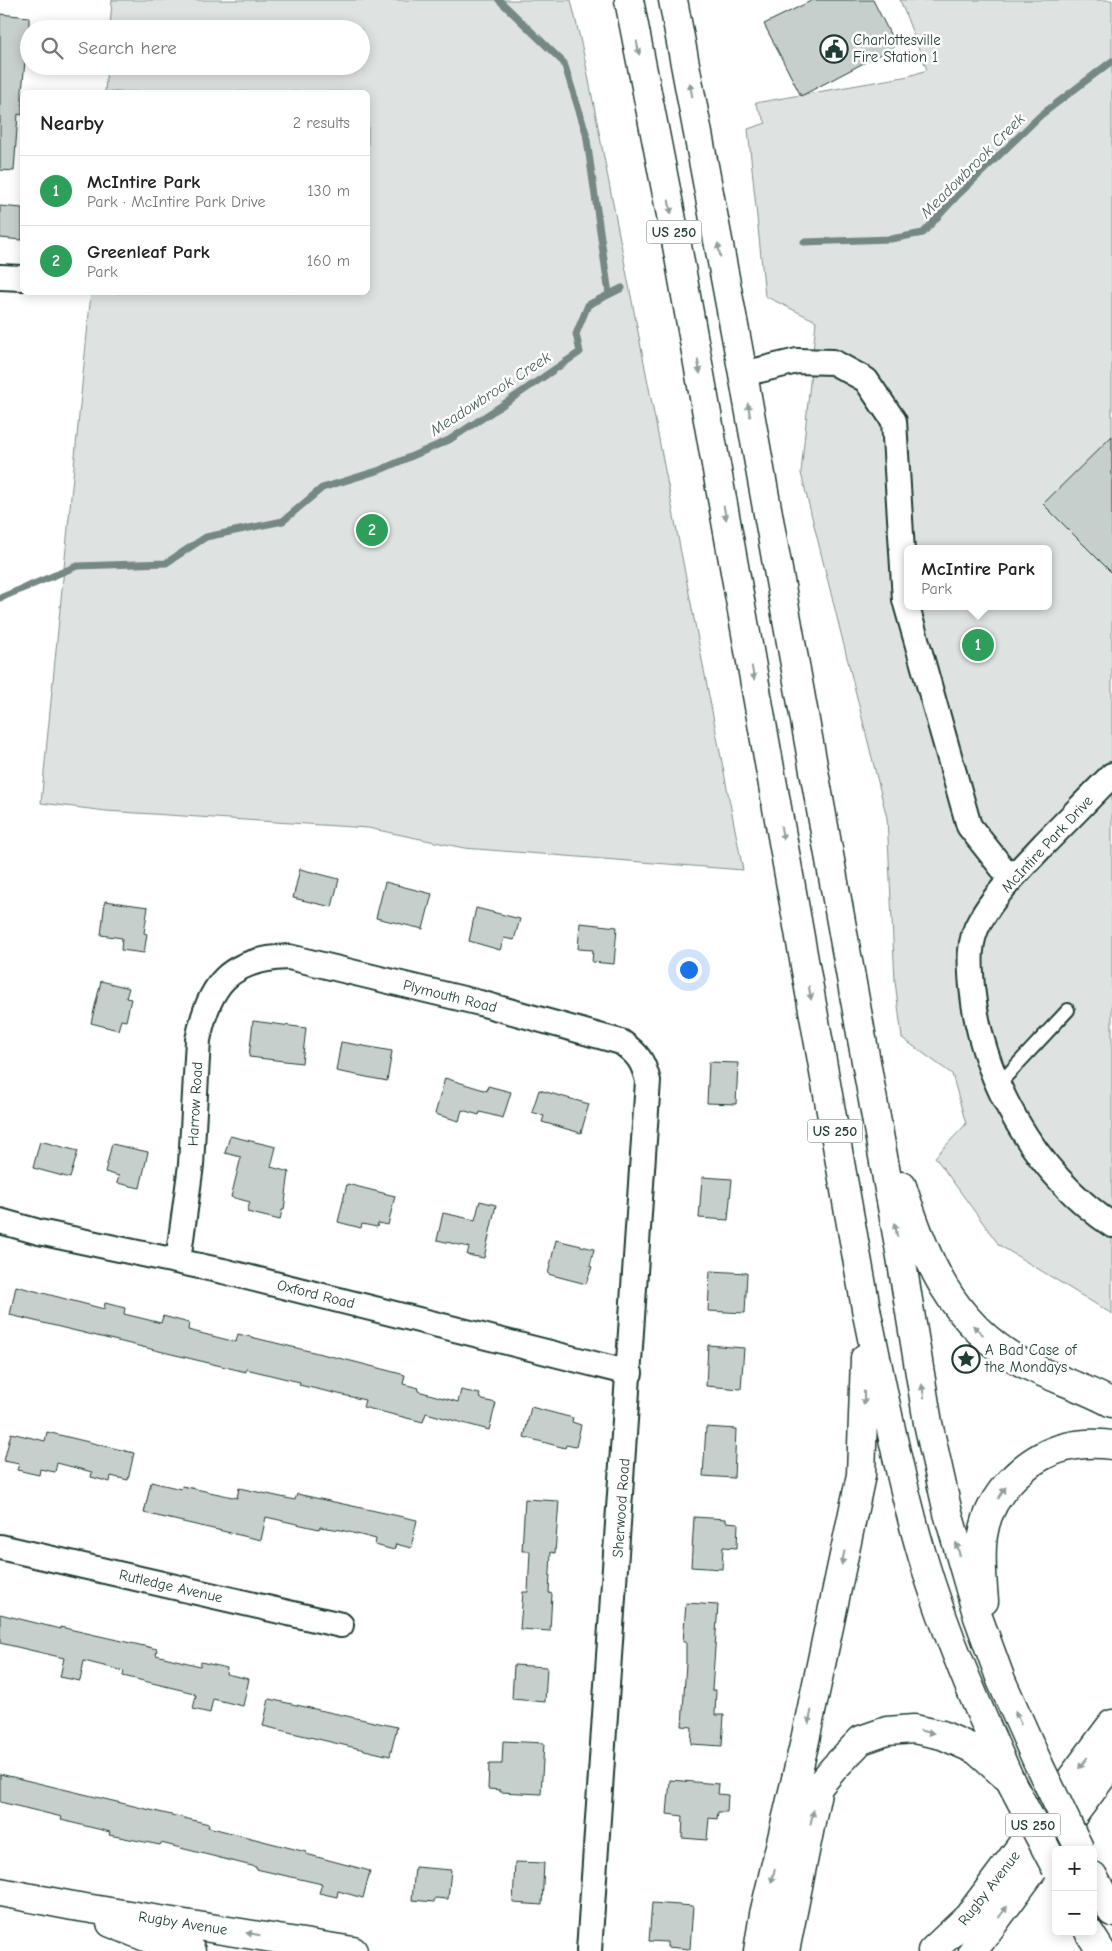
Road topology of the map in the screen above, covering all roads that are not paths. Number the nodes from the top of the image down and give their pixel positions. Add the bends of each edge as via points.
1 (629, 0) edge
2 (673, 0) edge
3 (0, 277) edge
4 (20, 278) edge
5 (743, 374) junction
6 (904, 584) edge
7 (908, 610) edge
8 (1112, 775) edge
9 (1011, 878) junction
10 (245, 964) joint
11 (1068, 1010) dead end
12 (859, 1027) junction
13 (644, 1064) joint
14 (998, 1084) junction
15 (0, 1221) edge
16 (1112, 1225) edge
17 (178, 1261) junction
18 (867, 1314) junction
19 (630, 1373) junction
20 (1112, 1403) edge
21 (1112, 1444) edge
22 (0, 1547) edge
23 (341, 1625) dead end
24 (987, 1642) junction
25 (1112, 1724) edge
26 (1112, 1763) edge
27 (1011, 1782) junction
28 (1078, 1846) edge
29 (1052, 1860) edge
30 (1097, 1884) edge
31 (0, 1892) edge
32 (73, 1906) junction
33 (1112, 1912) edge
34 (1092, 1936) edge
35 (191, 1951) edge
36 (352, 1951) edge
37 (589, 1951) edge
38 (758, 1951) edge
39 (785, 1951) edge
40 (932, 1951) edge
41 (973, 1951) edge
42 (1101, 1951) edge

1 -> 18 main road, US 250 via 678,251
5 -> 2 main road, US 250
3 - 4 street
5 - 6 street via 797,361 833,362 866,380 894,421
12 -> 5 main road, US 250
7 - 9 street via 969,826
8 - 9 street, McIntire Park Drive
9 - 14 street, McIntire Park Drive via 979,922 969,954 973,999 983,1042
10 - 13 street, Plymouth Road via 267,957 289,957 480,1003 621,1042
10 - 17 street, Harrow Road via 226,975 202,1020 191,1165
11 - 14 lane
20 -> 12 main road via 1021,1362 988,1340 964,1318 923,1248 885,1131
24 -> 12 main road, US 250 via 948,1513 928,1423
13 - 19 street, Sherwood Road via 648,1080
14 - 16 street, McIntire Park Drive via 1019,1125 1045,1162 1075,1196
15 - 17 street, Oxford Road
17 - 19 street, Oxford Road
18 - 27 main road, US 250 via 899,1473 922,1556 950,1638
18 -> 38 main road via 861,1475
19 - 37 street, Sherwood Road
24 -> 21 main road via 983,1535 990,1512 1004,1488 1024,1468 1046,1454 1066,1446
22 - 23 street, Rutledge Avenue
28 -> 24 main road, US 250, bridge via 1038,1763
25 -> 40 main road, Rugby Avenue via 968,1916
41 -> 26 main road, Rugby Avenue
27 - 29 main road, US 250, bridge
39 -> 27 main road via 818,1786 861,1740 887,1731 914,1729 942,1734 976,1750
30 - 33 main road
31 - 32 main road, Rugby Avenue
32 - 35 main road, Rugby Avenue via 158,1942
36 -> 32 main road, Rugby Avenue
34 - 42 main road

